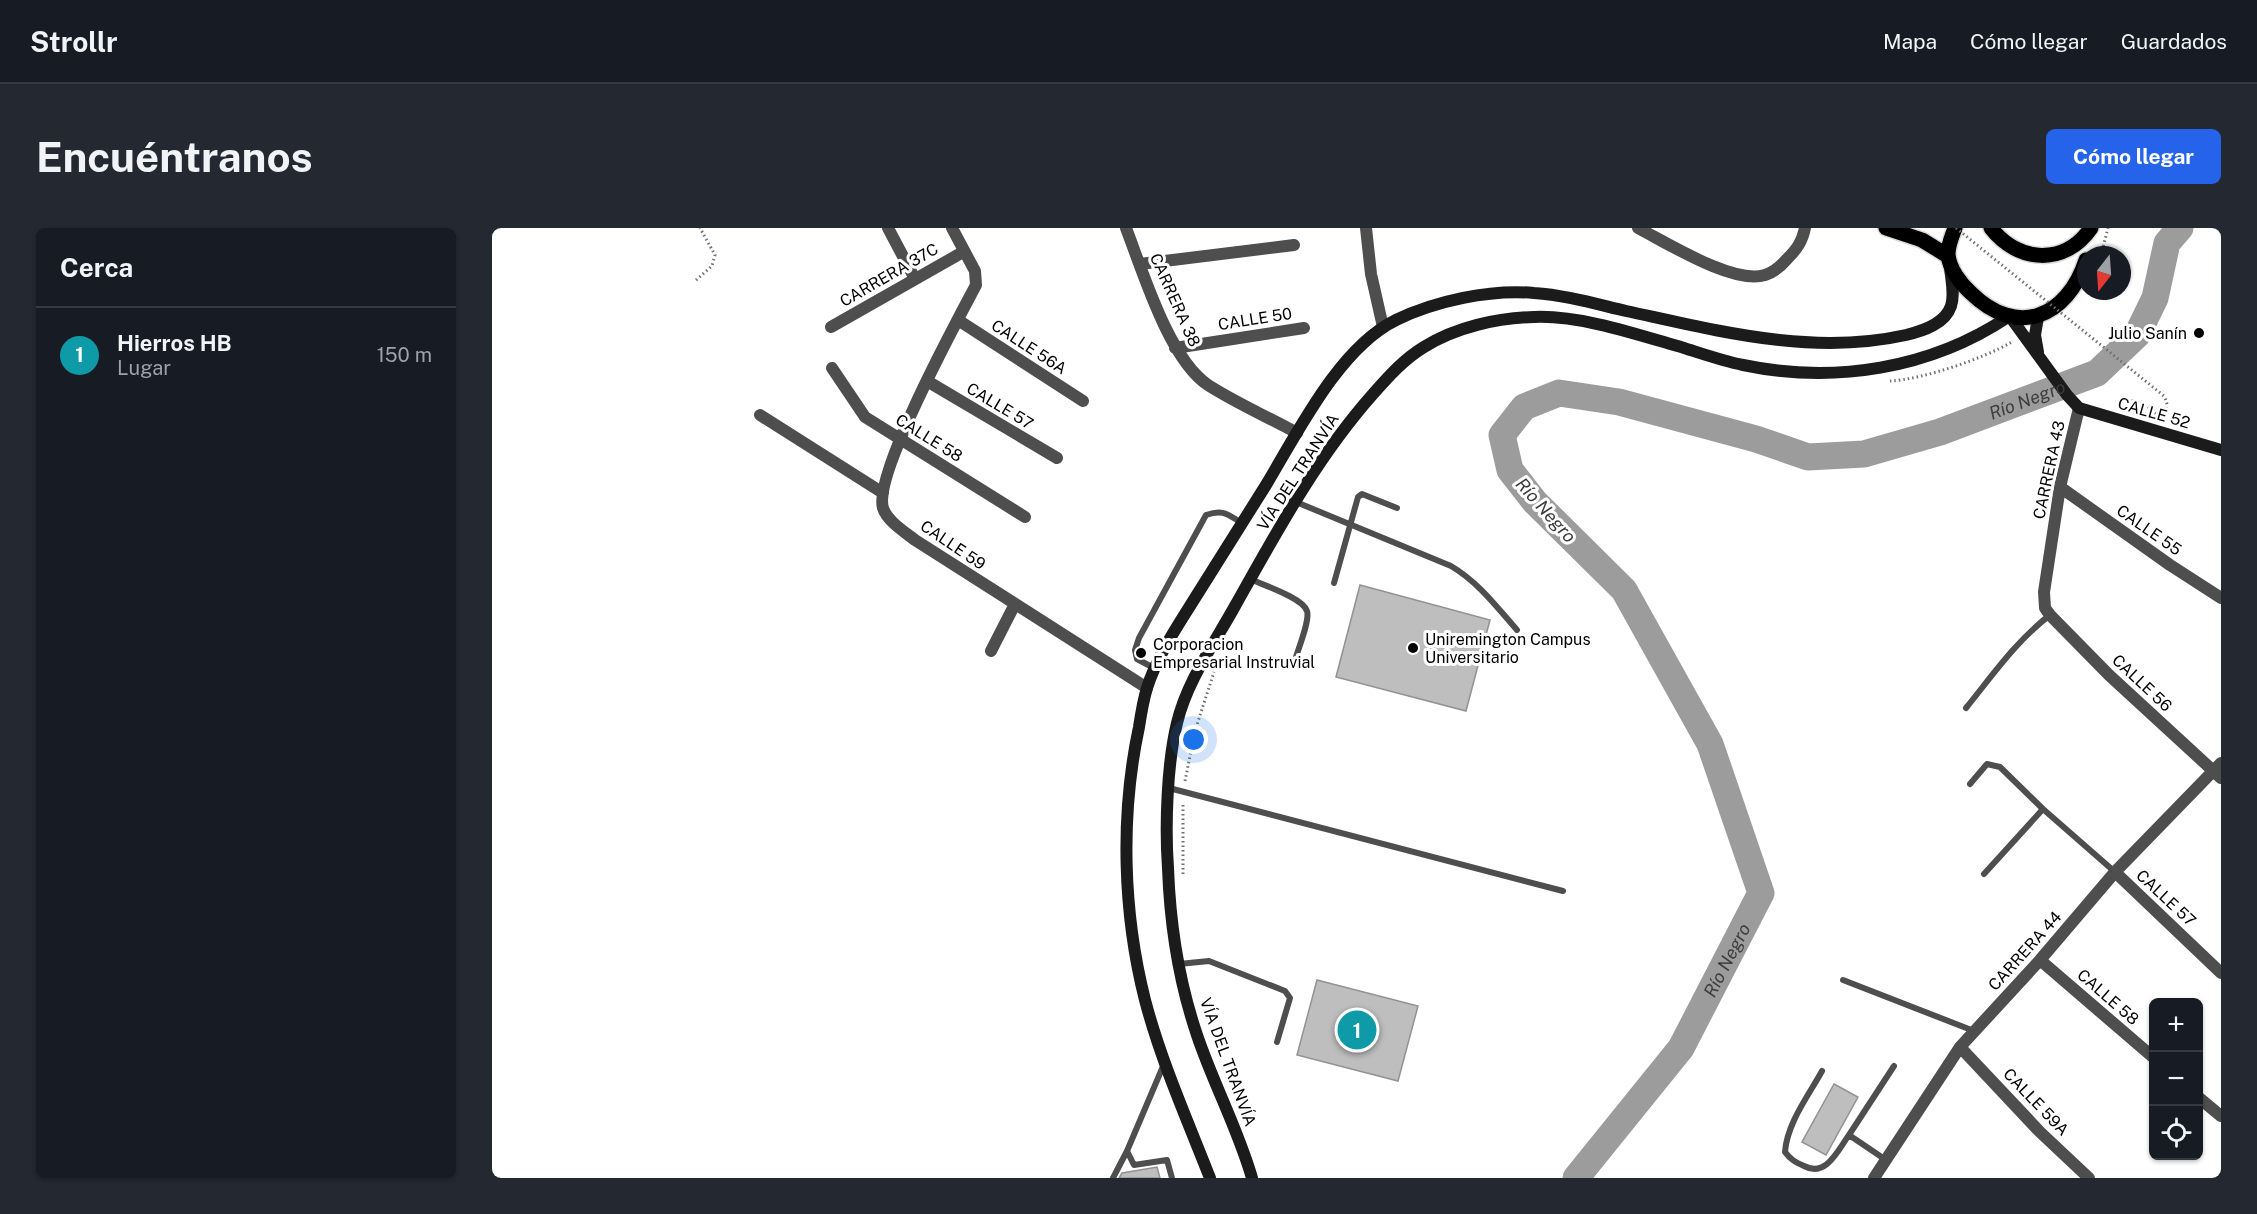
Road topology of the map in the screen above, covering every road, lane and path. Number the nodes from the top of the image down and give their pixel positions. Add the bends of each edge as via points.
1 (700, 228) edge
2 (888, 228) edge
3 (952, 228) edge
4 (1126, 228) edge
5 (1366, 228) edge
6 (1638, 228) edge
7 (1805, 228) edge
8 (1886, 228) edge
9 (1956, 228) edge
10 (1991, 228) edge
11 (2092, 228) edge
12 (2108, 228) edge
13 (1294, 246) dead end
14 (2089, 246) edge
15 (2103, 246) edge
16 (963, 252) junction
17 (1948, 256) junction
18 (1140, 264) junction
19 (915, 279) junction
20 (696, 280) dead end
21 (2077, 281) edge
22 (2038, 317) junction
23 (2010, 318) junction
24 (957, 320) junction
25 (831, 327) dead end
26 (1383, 327) junction
27 (1304, 328) dead end
28 (2024, 335) junction
29 (1175, 348) junction
30 (2038, 354) junction
31 (832, 368) dead end
32 (927, 381) junction
33 (1881, 381) dead end
34 (1083, 401) dead end
35 (2129, 402) dead end
36 (2079, 408) junction
37 (760, 416) dead end
38 (1297, 433) junction
39 (900, 440) junction
40 (2221, 450) edge
41 (1057, 459) dead end
42 (2060, 487) junction
43 (883, 493) junction
44 (1296, 501) junction
45 (1397, 508) dead end
46 (1025, 518) dead end
47 (1242, 523) junction
48 (1349, 523) junction
49 (1250, 579) junction
50 (1334, 583) dead end
51 (2221, 598) edge
52 (1015, 604) junction
53 (2048, 611) junction
54 (1517, 630) dead end
55 (991, 651) dead end
56 (1296, 657) dead end
57 (1155, 669) junction
58 (1215, 669) dead end
59 (1147, 688) junction
60 (1966, 708) dead end
61 (2219, 770) edge
62 (1970, 784) dead end
63 (1169, 788) junction
64 (1183, 791) junction
65 (2043, 809) junction
66 (2115, 872) junction
67 (1984, 874) dead end
68 (1183, 882) dead end
69 (1563, 891) dead end
70 (2040, 960) junction
71 (1179, 964) junction
72 (2221, 973) edge
73 (1843, 980) dead end
74 (1974, 1031) junction
75 (1277, 1042) dead end
76 (1960, 1047) junction
77 (2149, 1054) edge
78 (1164, 1063) junction
79 (1894, 1066) dead end
80 (1822, 1071) dead end
81 (2203, 1100) edge
82 (2221, 1116) edge
83 (1849, 1134) junction
84 (1127, 1151) junction
85 (1886, 1160) junction
86 (1113, 1178) edge
87 (1172, 1178) edge
88 (1210, 1178) edge
89 (1252, 1178) edge
90 (1874, 1178) edge
91 (2089, 1178) edge

1 - 20 path via 715,255 712,266
2 - 19 street
3 - 16 street
4 - 18 street, CARRERA 38
5 - 26 street
6 - 7 street via 1719,269 1743,276 1764,276 1779,268 1801,244
8 - 17 main road via 1922,240
9 - 17 main road
9 - 35 path, bridge via 2168,403 2167,409 2156,414 2140,401
10 - 11 main road via 2003,242 2018,250 2050,256 2067,251
11 - 14 main road
12 - 15 path
13 - 18 street
16 - 19 street, CARRERA 37C
16 - 24 street via 975,271 976,285
17 - 23 main road via 1960,283 1981,303
17 - 26 main road, VÍA DEL TRANVÍA via 1953,292 1945,316 1915,333 1882,340 1790,342 1530,292 1488,293 1419,311
18 - 29 street, CARRERA 38
19 - 25 street, CARRERA 37C
21 - 22 main road
22 - 23 main road
22 - 30 main road
23 - 28 main road, CARRERA 43
23 - 44 main road, VÍA DEL TRANVÍA via 1923,358 1839,374 1742,365 1625,330 1538,316 1469,328 1423,348 1388,378 1326,454
24 - 32 street
24 - 34 street, CALLE 56A
26 - 38 main road, VÍA DEL TRANVÍA via 1348,357
27 - 29 street, CALLE 50
28 - 30 main road, CARRERA 43
28 - 33 path via 1952,367 1902,380
29 - 38 street, CARRERA 38 via 1207,384
30 - 36 main road, CARRERA 43
31 - 39 street, CALLE 58 via 865,417
32 - 39 street
32 - 41 street, CALLE 57
36 - 40 main road, CALLE 52
36 - 42 street, CARRERA 43
37 - 43 street
38 - 47 main road, VÍA DEL TRANVÍA
39 - 43 street
39 - 46 street, CALLE 58
42 - 51 street, CALLE 55
42 - 53 street, CARRERA 43 via 2044,592
43 - 52 street, CALLE 59 via 883,508 915,540
44 - 48 lane
44 - 49 main road, VÍA DEL TRANVÍA
45 - 48 lane via 1362,494
47 - 57 main road, VÍA DEL TRANVÍA
47 - 57 lane via 1217,511 1206,515 1139,638 1137,659
48 - 50 lane
48 - 54 lane via 1466,575
49 - 56 lane via 1301,603 1307,610
49 - 63 main road, VÍA DEL TRANVÍA via 1189,687 1177,724
52 - 55 street
52 - 59 street, CALLE 59
53 - 60 lane
53 - 61 street, CALLE 56 via 2109,675
57 - 59 main road, VÍA DEL TRANVÍA
58 - 64 path via 1195,731
59 - 78 main road, VÍA DEL TRANVÍA via 1128,803 1129,893 1135,955
61 - 66 street, CARRERA 44
62 - 65 lane via 1988,764 1993,764
63 - 64 lane
63 - 71 main road, VÍA DEL TRANVÍA via 1167,866
64 - 68 path
64 - 69 lane
65 - 66 lane
65 - 67 lane
66 - 70 street, CARRERA 44
66 - 72 street, CALLE 57
70 - 74 street, CARRERA 44
70 - 77 street, CALLE 58
71 - 75 lane via 1209,960 1290,994
71 - 89 main road, VÍA DEL TRANVÍA via 1195,1032
73 - 74 lane
74 - 76 street, CARRERA 44
76 - 85 street, CARRERA 44
76 - 91 street, CALLE 59A
78 - 84 lane
78 - 88 main road, VÍA DEL TRANVÍA
79 - 83 lane
80 - 83 lane via 1785,1139 1785,1152 1791,1160 1819,1171
81 - 82 street
83 - 85 lane
84 - 86 lane
84 - 87 lane via 1134,1166 1167,1160
85 - 90 street, CARRERA 44

